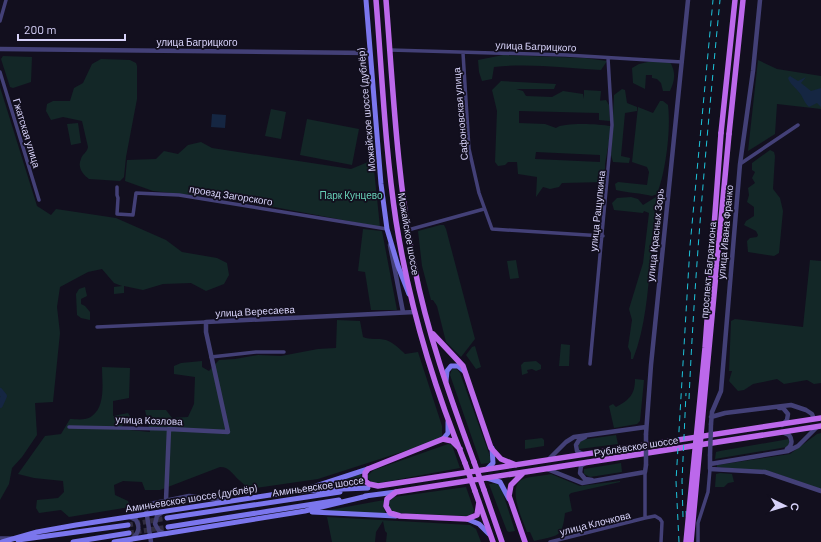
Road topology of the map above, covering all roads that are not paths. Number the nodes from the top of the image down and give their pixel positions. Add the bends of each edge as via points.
1 (6, 0) edge
2 (366, 0) edge
3 (376, 0) edge
4 (386, 0) edge
5 (688, 0) edge
6 (735, 0) edge
7 (743, 0) edge
8 (760, 0) edge
9 (0, 21) edge
10 (0, 49) edge
11 (390, 50) junction
12 (370, 53) junction
13 (464, 53) junction
14 (608, 58) junction
15 (682, 62) junction
16 (0, 72) edge
17 (798, 125) dead end
18 (740, 164) junction
19 (117, 187) dead end
20 (39, 200) dead end
21 (484, 209) junction
22 (388, 229) junction
23 (408, 230) junction
24 (602, 236) junction
25 (389, 238) junction
26 (413, 305) junction
27 (403, 312) junction
28 (415, 312) junction
29 (206, 322) junction
30 (428, 325) junction
31 (97, 327) dead end
32 (284, 352) dead end
33 (211, 357) junction
34 (590, 364) dead end
35 (466, 372) junction
36 (446, 384) junction
37 (771, 408) junction
38 (447, 415) junction
39 (711, 417) junction
40 (821, 418) edge
41 (814, 420) junction
42 (781, 425) junction
43 (819, 426) edge
44 (69, 427) dead end
45 (646, 427) junction
46 (169, 429) junction
47 (782, 432) junction
48 (587, 436) junction
49 (442, 439) junction
50 (491, 448) junction
51 (460, 450) junction
52 (782, 451) junction
53 (586, 455) junction
54 (544, 461) junction
55 (587, 462) junction
56 (520, 465) junction
57 (710, 467) junction
58 (368, 469) junction
59 (545, 469) junction
60 (485, 470) junction
61 (473, 472) joint
62 (525, 472) junction
63 (646, 472) junction
64 (486, 478) junction
65 (595, 480) junction
66 (454, 483) joint
67 (378, 486) junction
68 (368, 488) junction
69 (296, 491) junction
70 (821, 491) edge
71 (396, 492) junction
72 (367, 496) junction
73 (166, 500) junction
74 (233, 500) junction
75 (479, 502) junction
76 (510, 502) junction
77 (164, 511) junction
78 (305, 511) junction
79 (147, 514) junction
80 (400, 516) junction
81 (128, 517) junction
82 (167, 518) tunnel mouth
83 (645, 518) junction
84 (467, 519) junction
85 (128, 524) tunnel mouth
86 (168, 526) tunnel mouth
87 (129, 533) tunnel mouth
88 (168, 534) junction
89 (491, 536) junction
90 (0, 538) edge
91 (19, 538) junction
92 (151, 539) edge
93 (131, 540) junction
94 (502, 540) edge
95 (523, 540) edge
96 (2, 542) edge
97 (8, 542) edge
98 (73, 542) edge
99 (114, 542) edge
100 (493, 542) edge
101 (550, 542) edge
102 (661, 542) edge
103 (686, 542) edge
104 (691, 542) edge
105 (698, 542) edge

1 - 9 street
2 - 12 main road, Можайское шоссе (дублёр)
3 - 26 main road, Можайское шоссе via 393,200
4 - 11 main road, Можайское шоссе
5 - 15 street, улица Красных Зорь
6 - 103 main road, проспект Багратиона, bridge
7 - 104 main road, проспект Багратиона, bridge
8 - 18 street, улица Ивана Франко
10 - 12 street, улица Багрицкого
11 - 13 street, улица Багрицкого
11 - 23 main road, Можайское шоссе via 400,174
12 - 22 main road, Можайское шоссе (дублёр) via 381,184
13 - 14 street, улица Багрицкого
13 - 21 street, Сафоновская улица via 469,149
14 - 15 street, улица Багрицкого
14 - 24 street, улица Ращупкина via 612,125
15 - 45 street, улица Красных Зорь
16 - 20 street, Гжатская улица
17 - 18 street
18 - 39 street, улица Ивана Франко via 721,391
19 - 22 street, проезд Загорского via 117,214 133,215 136,193 155,193
21 - 23 street
21 - 24 street, Сафоновская улица via 492,229
22 - 25 main road, Можайское шоссе (дублёр)
23 - 30 main road, Можайское шоссе
24 - 34 street, улица Ращупкина
25 - 26 main road
25 - 27 street, Можайское шоссе (дублёр)
26 - 28 main road, Можайское шоссе
27 - 28 street, улица Вересаева
27 - 29 street, улица Вересаева
28 - 38 main road, Можайское шоссе
29 - 31 street, улица Вересаева
29 - 33 street
30 - 35 main road via 440,343 460,361
30 - 36 main road, Можайское шоссе
32 - 33 street
33 - 46 street, улица Козлова via 228,432
35 - 36 main road via 458,366 451,366 447,371
35 - 50 main road
36 - 94 main road, Можайское шоссе, bridge
37 - 39 street
37 - 41 street via 794,405 812,414
37 - 42 street via 783,408 786,412 787,420
38 - 49 main road via 448,431
38 - 51 main road, Можайское шоссе
39 - 57 street, улица Ивана Франко, bridge
40 - 41 main road, Рублёвское шоссе
41 - 42 main road, Рублёвское шоссе
42 - 53 main road, Рублёвское шоссе
43 - 47 main road, Рублёвское шоссе
43 - 52 street via 798,446
44 - 46 street, улица Козлова
45 - 48 street
45 - 63 street, улица Красных Зорь, bridge
46 - 73 street
47 - 52 street via 789,435 792,441 790,447
47 - 55 main road, Рублёвское шоссе
48 - 53 street via 576,445 579,453
48 - 54 street via 569,440 552,457
49 - 51 main road via 452,441
49 - 58 main road
50 - 56 main road via 505,461
50 - 60 main road via 493,463
51 - 75 main road, Можайское шоссе, bridge
52 - 57 street
53 - 54 main road, Рублёвское шоссе
54 - 56 main road, Рублёвское шоссе
55 - 59 main road, Рублёвское шоссе
55 - 65 street via 582,466 580,473 585,479
56 - 60 main road, Рублёвское шоссе
57 - 70 street via 765,472
57 - 105 street, улица Ивана Франко via 708,492 698,523
58 - 67 main road via 365,481
58 - 69 main road
59 - 62 main road, Рублёвское шоссе
59 - 65 street via 578,482
60 - 61 main road, Рублёвское шоссе
61 - 67 main road, Аминьевское шоссе
62 - 64 main road, Рублёвское шоссе
62 - 76 main road via 511,485
63 - 65 street
63 - 83 street, улица Клочкова
64 - 66 main road, Рублёвское шоссе
64 - 76 main road via 500,482
66 - 71 main road, Аминьевское шоссе
67 - 68 main road, Аминьевское шоссе
68 - 69 main road, Аминьевское шоссе (дублёр)
68 - 82 main road, Аминьевское шоссе
69 - 74 main road, Аминьевское шоссе (дублёр)
71 - 72 main road, Аминьевское шоссе
71 - 80 main road via 387,499 386,506 390,513
72 - 78 main road
72 - 86 main road, Аминьевское шоссе
73 - 74 street via 197,496 210,500
73 - 79 street via 150,504 146,509
74 - 77 main road, Аминьевское шоссе (дублёр)
75 - 84 main road via 477,515
75 - 89 main road, Можайское шоссе
76 - 95 main road
77 - 79 main road, Аминьевское шоссе (дублёр)
77 - 88 street via 157,516 156,524 161,533
78 - 80 main road
78 - 88 main road
79 - 81 main road, Аминьевское шоссе (дублёр)
79 - 92 street
80 - 84 main road
81 - 91 main road, Аминьевское шоссе (дублёр) via 37,532
81 - 93 street via 135,519 139,526 137,534
83 - 101 street, улица Клочкова
83 - 102 street via 655,516 662,522
84 - 89 main road via 479,524
85 - 97 main road
87 - 98 main road
88 - 92 main road
89 - 100 main road, Можайское шоссе
90 - 91 street, Аминьевское шоссе (дублёр)
91 - 96 main road, Аминьевское шоссе (дублёр)
92 - 93 main road
93 - 99 main road

